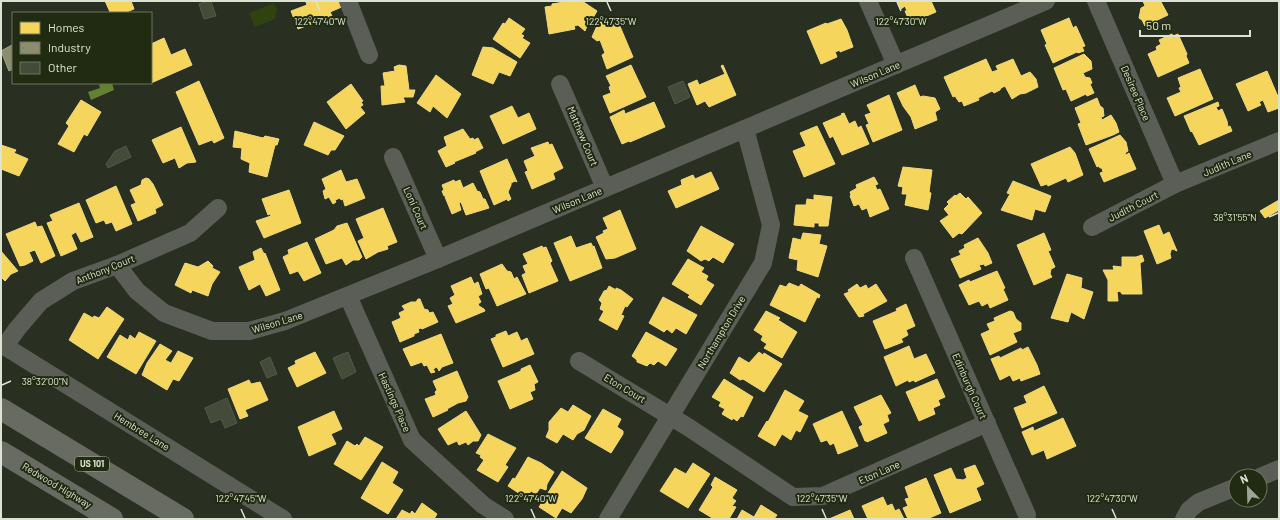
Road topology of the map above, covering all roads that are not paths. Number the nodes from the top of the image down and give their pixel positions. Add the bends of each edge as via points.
1 (348, 1) edge
2 (868, 1) edge
3 (1046, 1) edge
4 (1096, 1) edge
5 (369, 55) dead end
6 (896, 65) junction
7 (560, 84) dead end
8 (745, 129) junction
9 (1279, 141) edge
10 (393, 157) dead end
11 (1175, 184) junction
12 (605, 188) junction
13 (218, 208) dead end
14 (1092, 227) dead end
15 (914, 258) dead end
16 (438, 260) junction
17 (117, 265) junction
18 (348, 296) junction
19 (3, 345) edge
20 (580, 361) dead end
21 (1, 409) edge
22 (670, 416) junction
23 (987, 423) junction
24 (1, 452) edge
25 (1279, 469) edge
26 (1268, 474) edge
27 (1228, 490) edge
28 (1027, 515) dead end
29 (112, 519) edge
30 (183, 519) edge
31 (283, 519) edge
32 (505, 519) edge
33 (608, 519) edge
34 (1184, 519) edge

1 - 5 street
2 - 6 street
3 - 6 street, Wilson Lane
4 - 11 street, Desiree Place
6 - 8 street, Wilson Lane
7 - 12 street, Matthew Court
8 - 12 street, Wilson Lane
8 - 22 street, Northampton Drive via 771,225 763,263
9 - 11 street, Judith Lane
10 - 16 street, Loni Court
11 - 14 street, Judith Court
12 - 16 street, Wilson Lane
13 - 17 street, Anthony Court via 190,233
15 - 23 street, Edinburgh Court
16 - 18 street, Wilson Lane
17 - 18 street, Wilson Lane via 137,291 164,314 212,331 249,331 285,321
17 - 19 street, Anthony Court via 73,281 41,301
18 - 32 street, Hastings Place via 412,440 483,505
19 - 31 street, Hembree Lane
20 - 22 street, Eton Court
21 - 30 highway, US 101
22 - 23 street, Eton Lane via 793,497 823,496
22 - 33 street, Northampton Drive
23 - 28 street, Edinburgh Court
24 - 29 highway, Redwood Highway
25 - 26 street
27 - 34 street via 1199,502 1189,510

